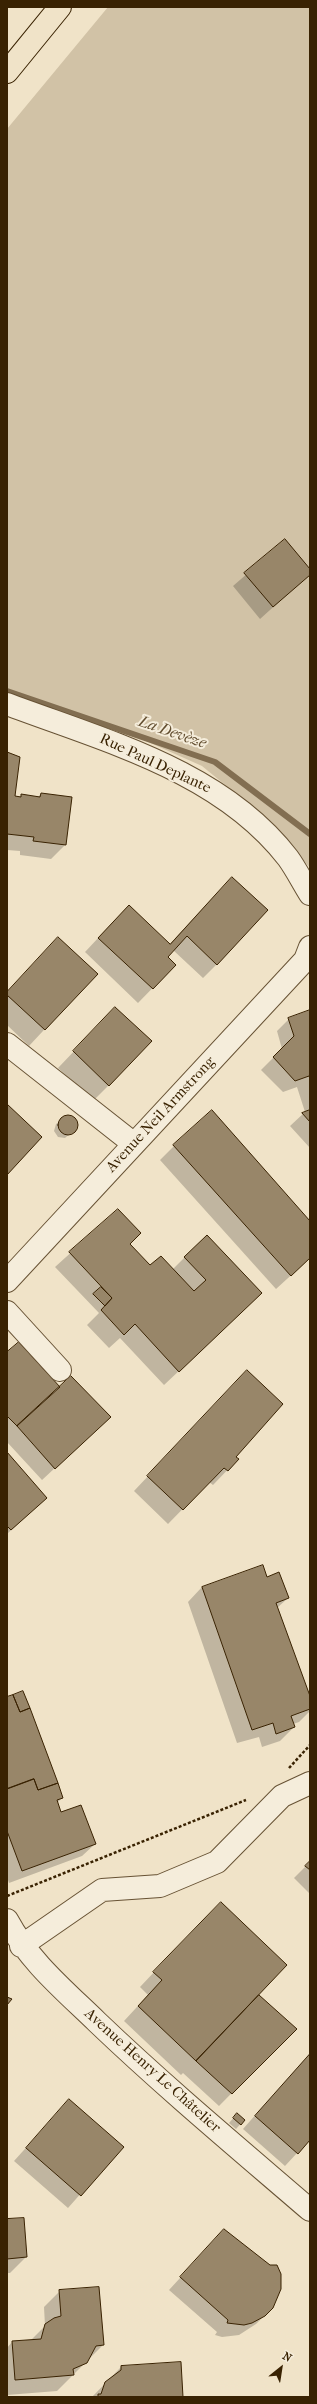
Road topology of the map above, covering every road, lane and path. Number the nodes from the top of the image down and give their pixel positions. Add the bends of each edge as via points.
1 (60, 7) edge
2 (7, 72) edge
3 (7, 704) edge
4 (310, 894) edge
5 (310, 947) edge
6 (7, 1044) edge
7 (134, 1144) junction
8 (7, 1281) edge
9 (7, 1312) edge
10 (60, 1370) dead end
11 (310, 1745) edge
12 (284, 1773) dead end
13 (310, 1783) edge
14 (248, 1799) dead end
15 (7, 1896) edge
16 (7, 1920) edge
17 (21, 1946) junction
18 (310, 2210) edge

1 - 2 main road
3 - 4 street, Rue Paul Deplante via 136,752 209,787 251,819 288,858
5 - 7 street, Avenue Neil Armstrong via 305,960
6 - 7 street
7 - 8 street, Avenue Neil Armstrong
9 - 10 street
11 - 12 path
13 - 17 street via 282,1796 217,1862 160,1886 102,1890
14 - 15 path via 142,1844
16 - 17 street, Avenue Henry Le Châtelier
17 - 18 street, Avenue Henry Le Châtelier via 145,2067

